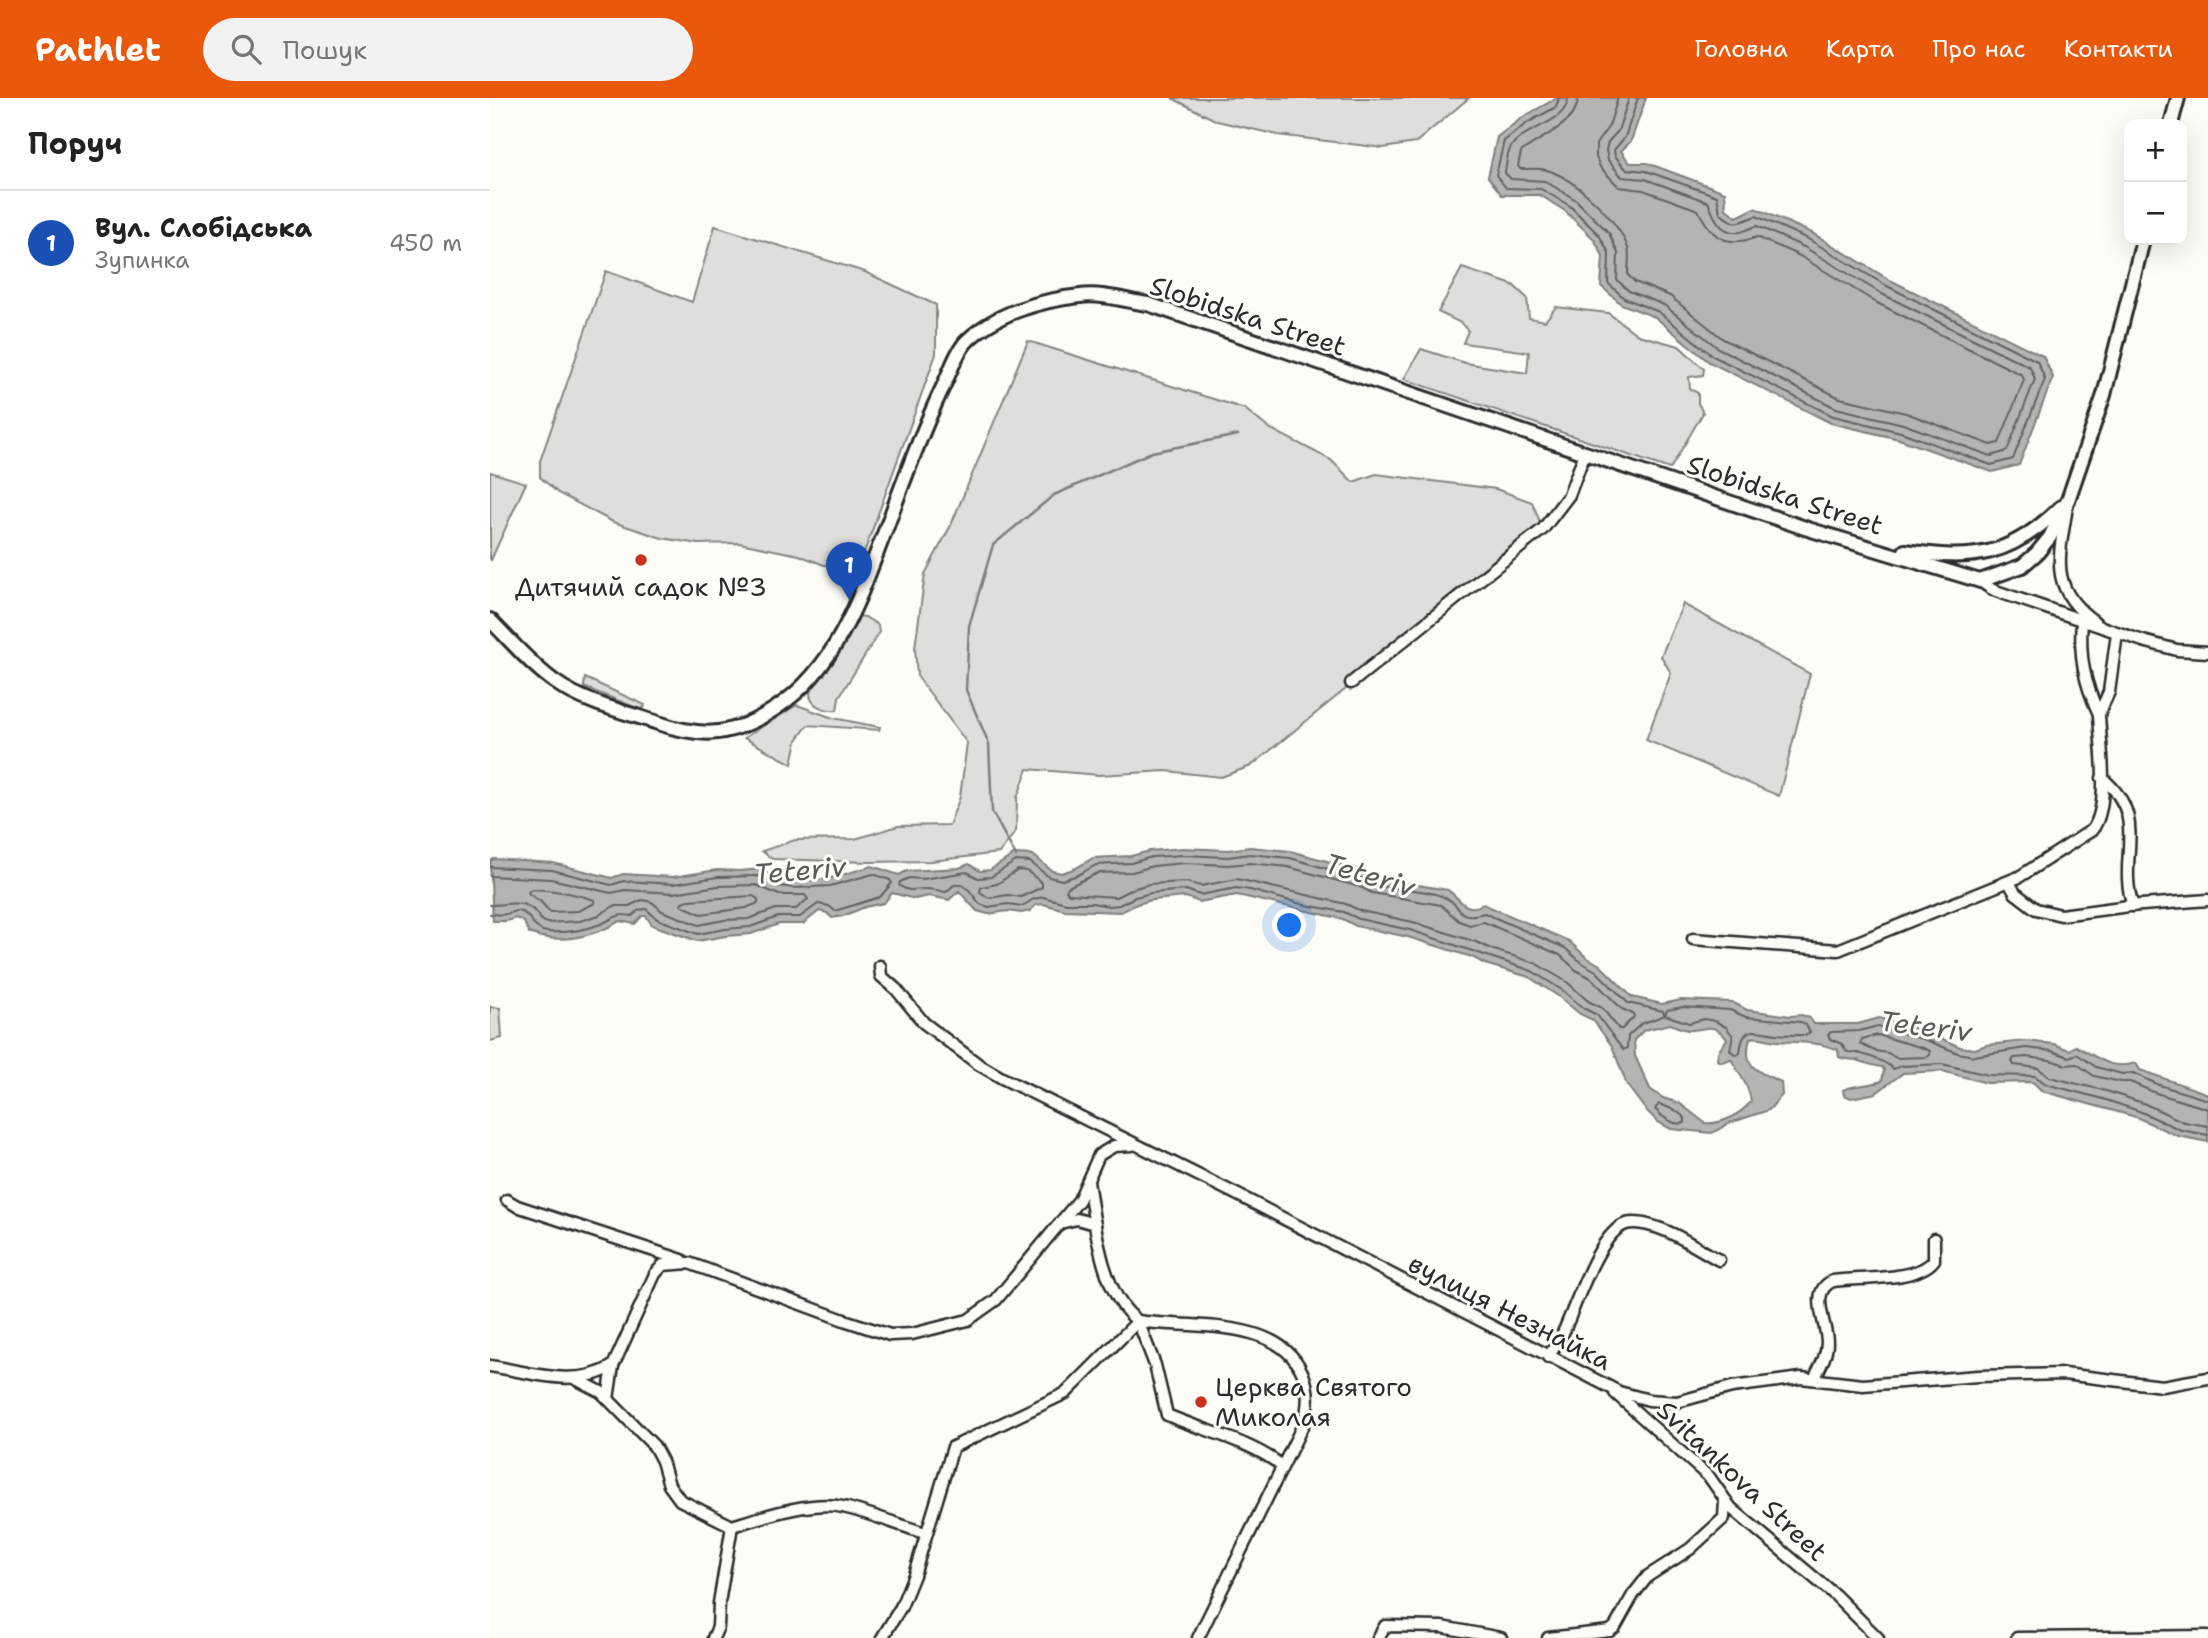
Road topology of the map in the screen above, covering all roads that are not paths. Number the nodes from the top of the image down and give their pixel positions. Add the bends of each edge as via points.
1 (2178, 98) edge
2 (2172, 119) edge
3 (2142, 245) edge
4 (1584, 453) junction
5 (2068, 500) junction
6 (1856, 543) junction
7 (1980, 581) junction
8 (490, 620) edge
9 (2082, 621) junction
10 (2102, 626) junction
11 (2117, 633) junction
12 (2208, 652) edge
13 (1351, 683) dead end
14 (2099, 714) junction
15 (2102, 778) junction
16 (2009, 882) junction
17 (2208, 901) edge
18 (2133, 906) junction
19 (1693, 939) dead end
20 (880, 966) dead end
21 (1135, 1146) junction
22 (1088, 1181) junction
23 (507, 1200) dead end
24 (1059, 1223) junction
25 (1095, 1224) junction
26 (1934, 1239) dead end
27 (663, 1253) junction
28 (1719, 1260) dead end
29 (689, 1263) junction
30 (655, 1274) junction
31 (1138, 1321) junction
32 (1548, 1357) junction
33 (490, 1366) edge
34 (613, 1366) junction
35 (574, 1378) junction
36 (2208, 1378) edge
37 (1814, 1379) junction
38 (1606, 1385) junction
39 (608, 1399) junction
40 (1282, 1466) junction
41 (1725, 1500) junction
42 (732, 1526) junction
43 (925, 1533) junction
44 (2208, 1636) edge
45 (713, 1638) edge
46 (882, 1638) edge
47 (1198, 1638) edge
48 (1378, 1638) edge
49 (1501, 1638) edge
50 (1549, 1638) edge
51 (1878, 1638) edge
52 (2017, 1638) edge

1 - 2 street
3 - 5 street via 2104,395
4 - 6 street, Slobidska Street
4 - 8 street, Slobidska Street via 1148,304 1080,296 1016,310 989,322 965,342 928,419 848,623 827,660 797,693 749,724 726,732 674,729 587,698 555,682
4 - 13 street via 1569,495 1543,529
5 - 6 street via 2028,536 1987,553 1941,555
5 - 7 street via 2037,553 2022,566
5 - 10 street via 2062,580 2072,603
6 - 7 street, Slobidska Street
7 - 9 street via 1993,590
9 - 10 street
9 - 14 street via 2080,659
10 - 11 street
11 - 12 street via 2178,650
11 - 14 street via 2109,692
14 - 15 street
15 - 16 street via 2100,814 2092,830
15 - 18 street via 2123,803 2131,834 2126,870
16 - 18 street via 2015,893 2036,909 2061,915
16 - 19 street via 1838,950
17 - 18 street
20 - 21 street, вулиця Незнайка via 881,976 924,1023 978,1064
21 - 22 street via 1105,1149
21 - 32 street, вулиця Незнайка
22 - 24 street
22 - 25 street
23 - 27 street
24 - 25 street via 1077,1219
24 - 29 street via 983,1311 968,1320 912,1334 878,1332
25 - 31 street via 1116,1299
26 - 37 street via 1934,1260 1925,1269 1826,1284 1820,1303 1827,1345
27 - 29 street
27 - 30 street
28 - 32 street via 1659,1228 1625,1224 1599,1253
29 - 30 street via 666,1264
30 - 34 street
31 - 40 street via 1167,1415 1266,1453
31 - 40 street via 1235,1329 1288,1352 1305,1380 1308,1407
31 - 43 street via 1066,1393 953,1447
32 - 38 street, вулиця Незнайка
33 - 35 street
34 - 35 street via 587,1378
34 - 39 street
35 - 39 street
36 - 37 street, вулиця Незнайка via 2162,1386 2064,1374 1863,1385
37 - 38 street, вулиця Незнайка via 1746,1384 1677,1402 1649,1400
38 - 41 street, Svitankova Street via 1710,1478
39 - 42 street via 654,1446 680,1500
40 - 47 street
41 - 50 street via 1724,1518 1690,1549 1648,1576 1615,1627 1604,1633
41 - 51 street, Svitankova Street
42 - 43 street via 822,1505
42 - 45 street
43 - 46 street via 914,1575
44 - 52 street
48 - 49 street via 1385,1626 1406,1625

